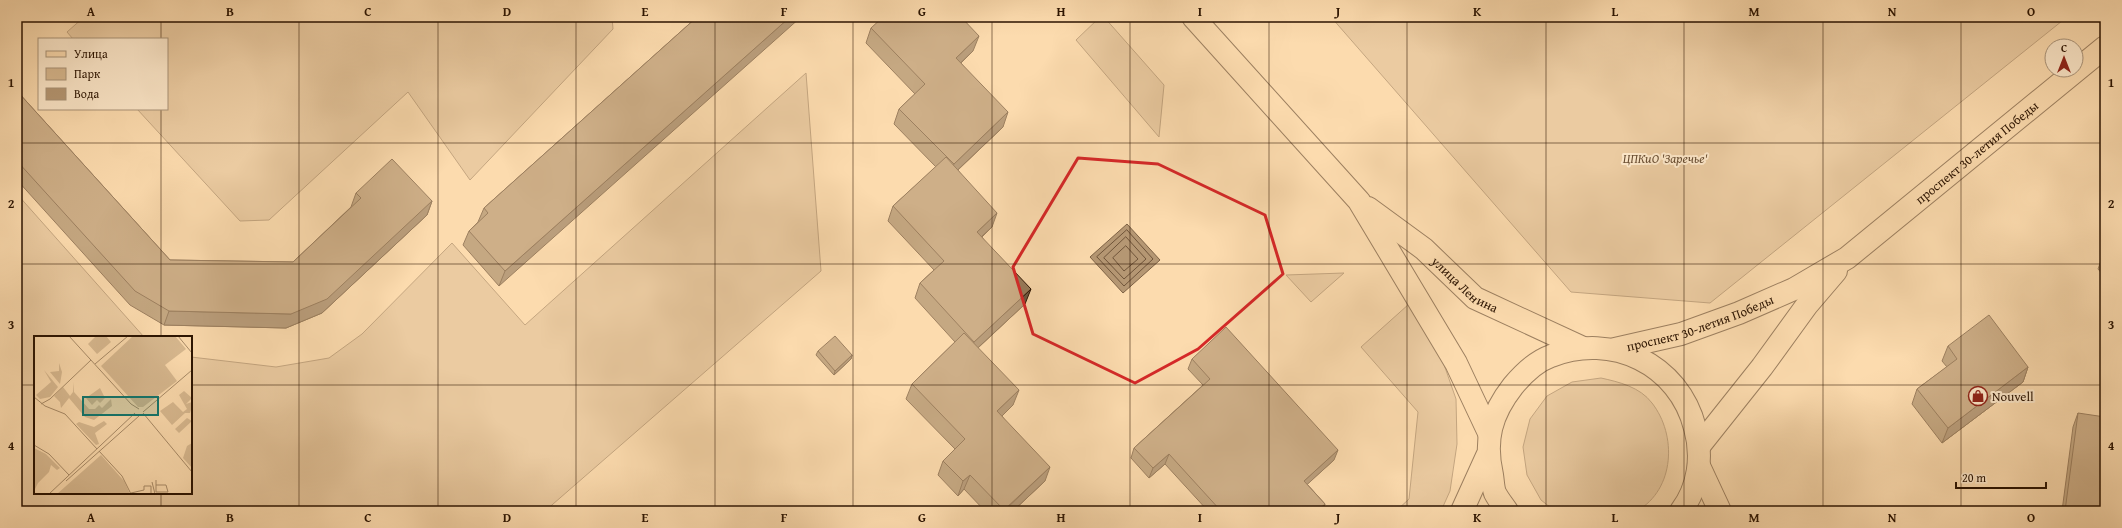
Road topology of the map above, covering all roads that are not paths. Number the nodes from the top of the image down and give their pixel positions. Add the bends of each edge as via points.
1 (1193, 17) edge
2 (2105, 47) edge
3 (1359, 201) junction
4 (1847, 258) junction
5 (1583, 348) junction
6 (1615, 349) junction
7 (1489, 433) junction
8 (1700, 445) junction
9 (1487, 456) junction
10 (1699, 466) junction
11 (1462, 511) edge
12 (1507, 511) edge
13 (1681, 511) edge
14 (1720, 511) edge

1 - 3 main road, улица Ленина
2 - 4 main road, проспект 30-летия Победы
3 - 5 main road, улица Ленина via 1424,249 1475,298
3 - 7 main road, улица Ленина via 1456,363
4 - 6 main road, проспект 30-летия Победы via 1794,289 1739,313 1681,334
4 - 8 main road, проспект 30-летия Победы via 1807,305
5 - 6 main road
5 - 7 main road via 1550,356 1522,375 1501,402
6 - 8 main road via 1647,361 1673,383 1691,412
7 - 9 main road
8 - 10 main road
9 - 11 main road
9 - 12 main road via 1495,493
10 - 13 main road via 1689,500
10 - 14 main road

